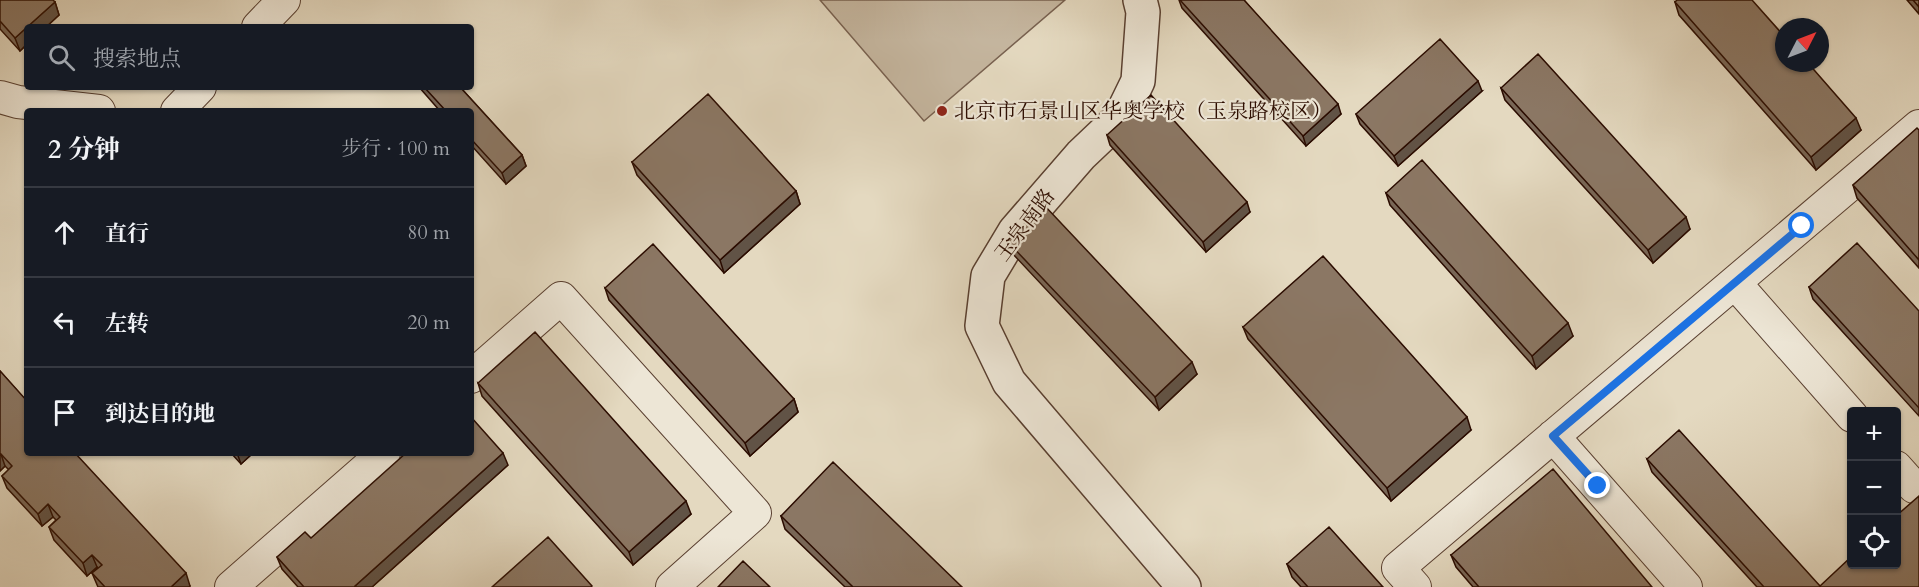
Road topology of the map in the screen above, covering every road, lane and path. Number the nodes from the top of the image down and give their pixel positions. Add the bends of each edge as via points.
1 (284, 0) edge
2 (1140, 0) edge
3 (261, 24) edge
4 (197, 90) edge
5 (0, 97) edge
6 (72, 108) edge
7 (180, 108) edge
8 (1919, 126) edge
9 (1735, 283) junction
10 (474, 374) edge
11 (1847, 411) edge
12 (1553, 436) junction
13 (381, 456) edge
14 (231, 587) edge
15 (672, 587) edge
16 (1185, 587) edge
17 (1415, 587) edge
18 (1686, 587) edge

1 - 3 street
2 - 16 street, 玉泉南路 via 1143,12 1138,81 1120,117 1015,231 988,276 982,327 1009,382
4 - 7 street
5 - 6 street
8 - 9 street
9 - 11 street
9 - 12 street
10 - 15 street via 561,298 755,513
12 - 17 street via 1398,568
12 - 18 street
13 - 14 street

